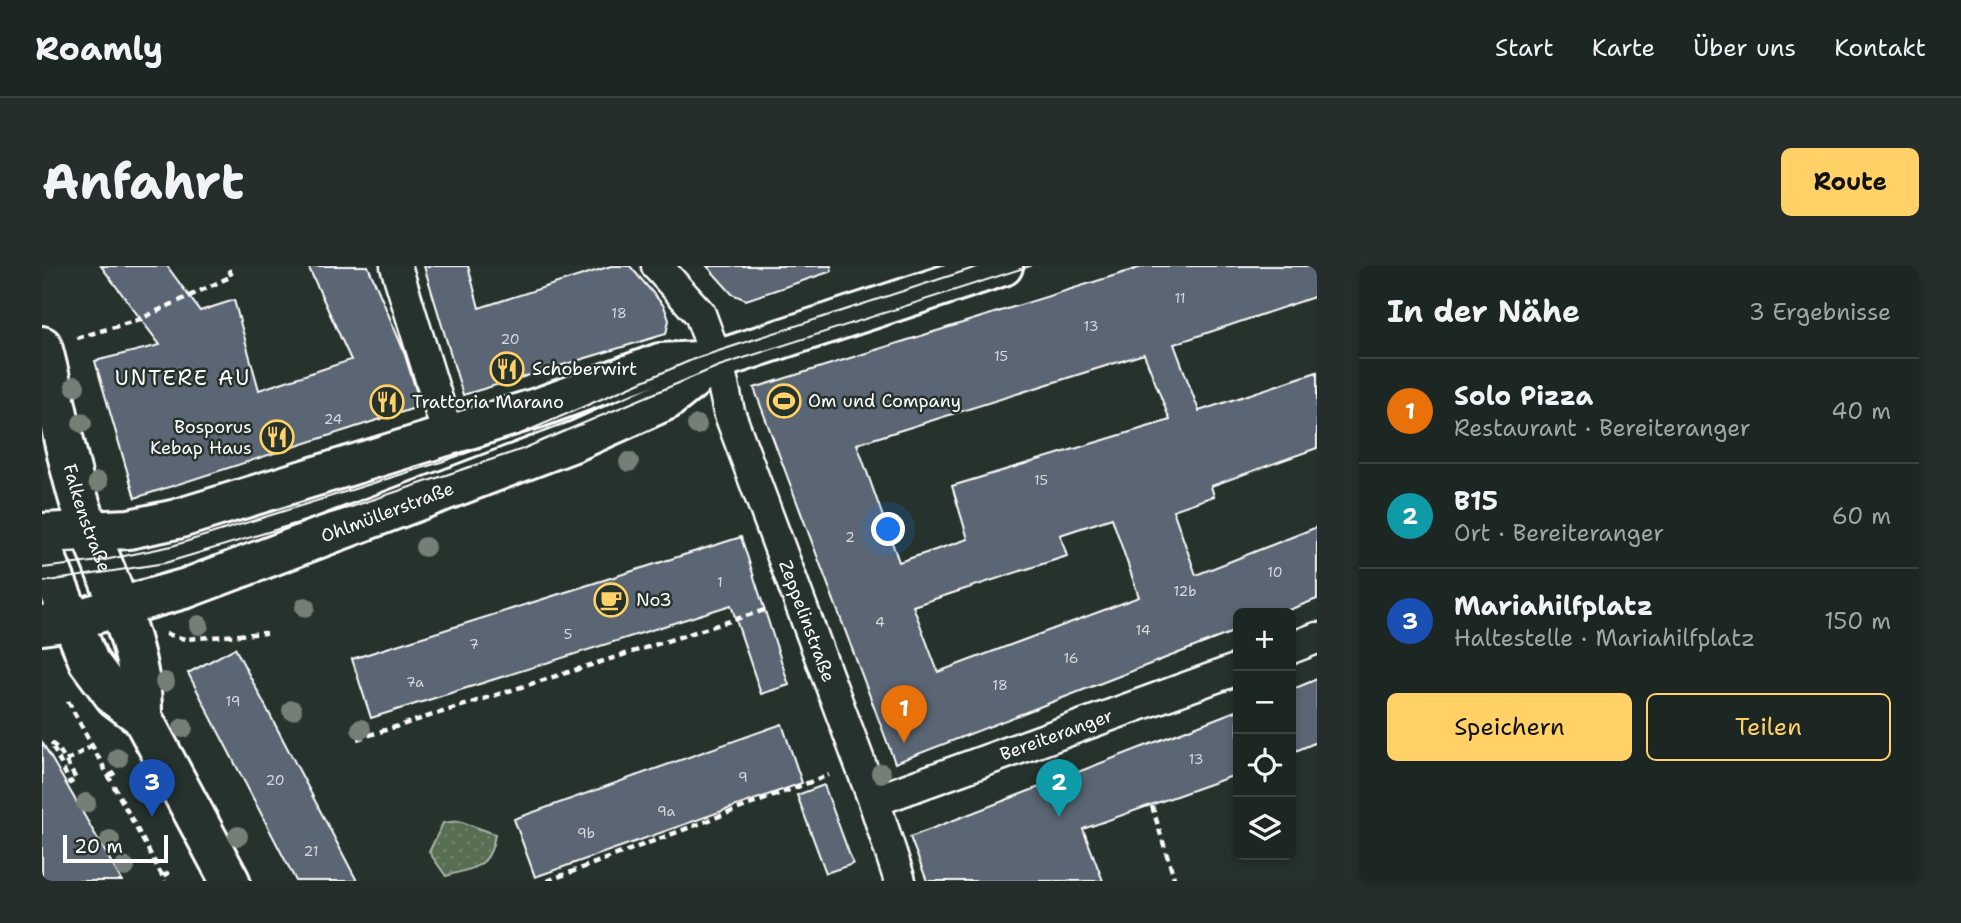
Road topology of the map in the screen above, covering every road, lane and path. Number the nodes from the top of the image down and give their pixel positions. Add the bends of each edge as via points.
1 (227, 266) edge
2 (396, 266) edge
3 (657, 266) edge
4 (1003, 266) edge
5 (42, 348) edge
6 (717, 360) junction
7 (448, 436) junction
8 (90, 531) junction
9 (42, 533) edge
10 (42, 548) edge
11 (799, 600) junction
12 (118, 609) junction
13 (56, 623) edge
14 (266, 633) dead end
15 (166, 634) dead end
16 (1317, 638) edge
17 (1296, 647) edge
18 (1233, 670) edge
19 (63, 691) dead end
20 (142, 717) junction
21 (357, 739) dead end
22 (93, 746) junction
23 (66, 761) junction
24 (860, 764) junction
25 (118, 771) dead end
26 (109, 776) junction
27 (874, 801) junction
28 (1152, 806) dead end
29 (172, 871) dead end
30 (164, 879) edge
31 (230, 881) edge
32 (547, 881) edge
33 (900, 881) edge
34 (1175, 881) edge

1 - 5 path via 232,276 138,320
2 - 7 street
3 - 6 street, Zeppelinstraße via 700,314
4 - 6 main road, Ohlmüllerstraße
5 - 8 main road, Falkenstraße
6 - 7 main road, Ohlmüllerstraße via 660,363
6 - 11 street, Zeppelinstraße via 729,412
6 - 12 main road, Ohlmüllerstraße via 667,400 576,441 187,589
7 - 8 main road, Ohlmüllerstraße via 177,519
8 - 9 main road, Ohlmüllerstraße
8 - 12 main road, Falkenstraße
10 - 13 main road
11 - 21 path
11 - 24 street, Zeppelinstraße
12 - 13 main road, Ohlmüllerstraße
12 - 20 main road, Falkenstraße via 135,651 143,689
13 - 20 main road via 108,688
14 - 15 path via 185,639
16 - 17 street
18 - 27 street, Bereiteranger
19 - 22 path
20 - 31 main road
22 - 23 path
22 - 26 path
23 - 23 path via 76,779 70,783 51,743
24 - 27 street, Zeppelinstraße
24 - 32 path
25 - 26 path
26 - 30 path
27 - 33 street, Zeppelinstraße
28 - 34 path
29 - 30 path

